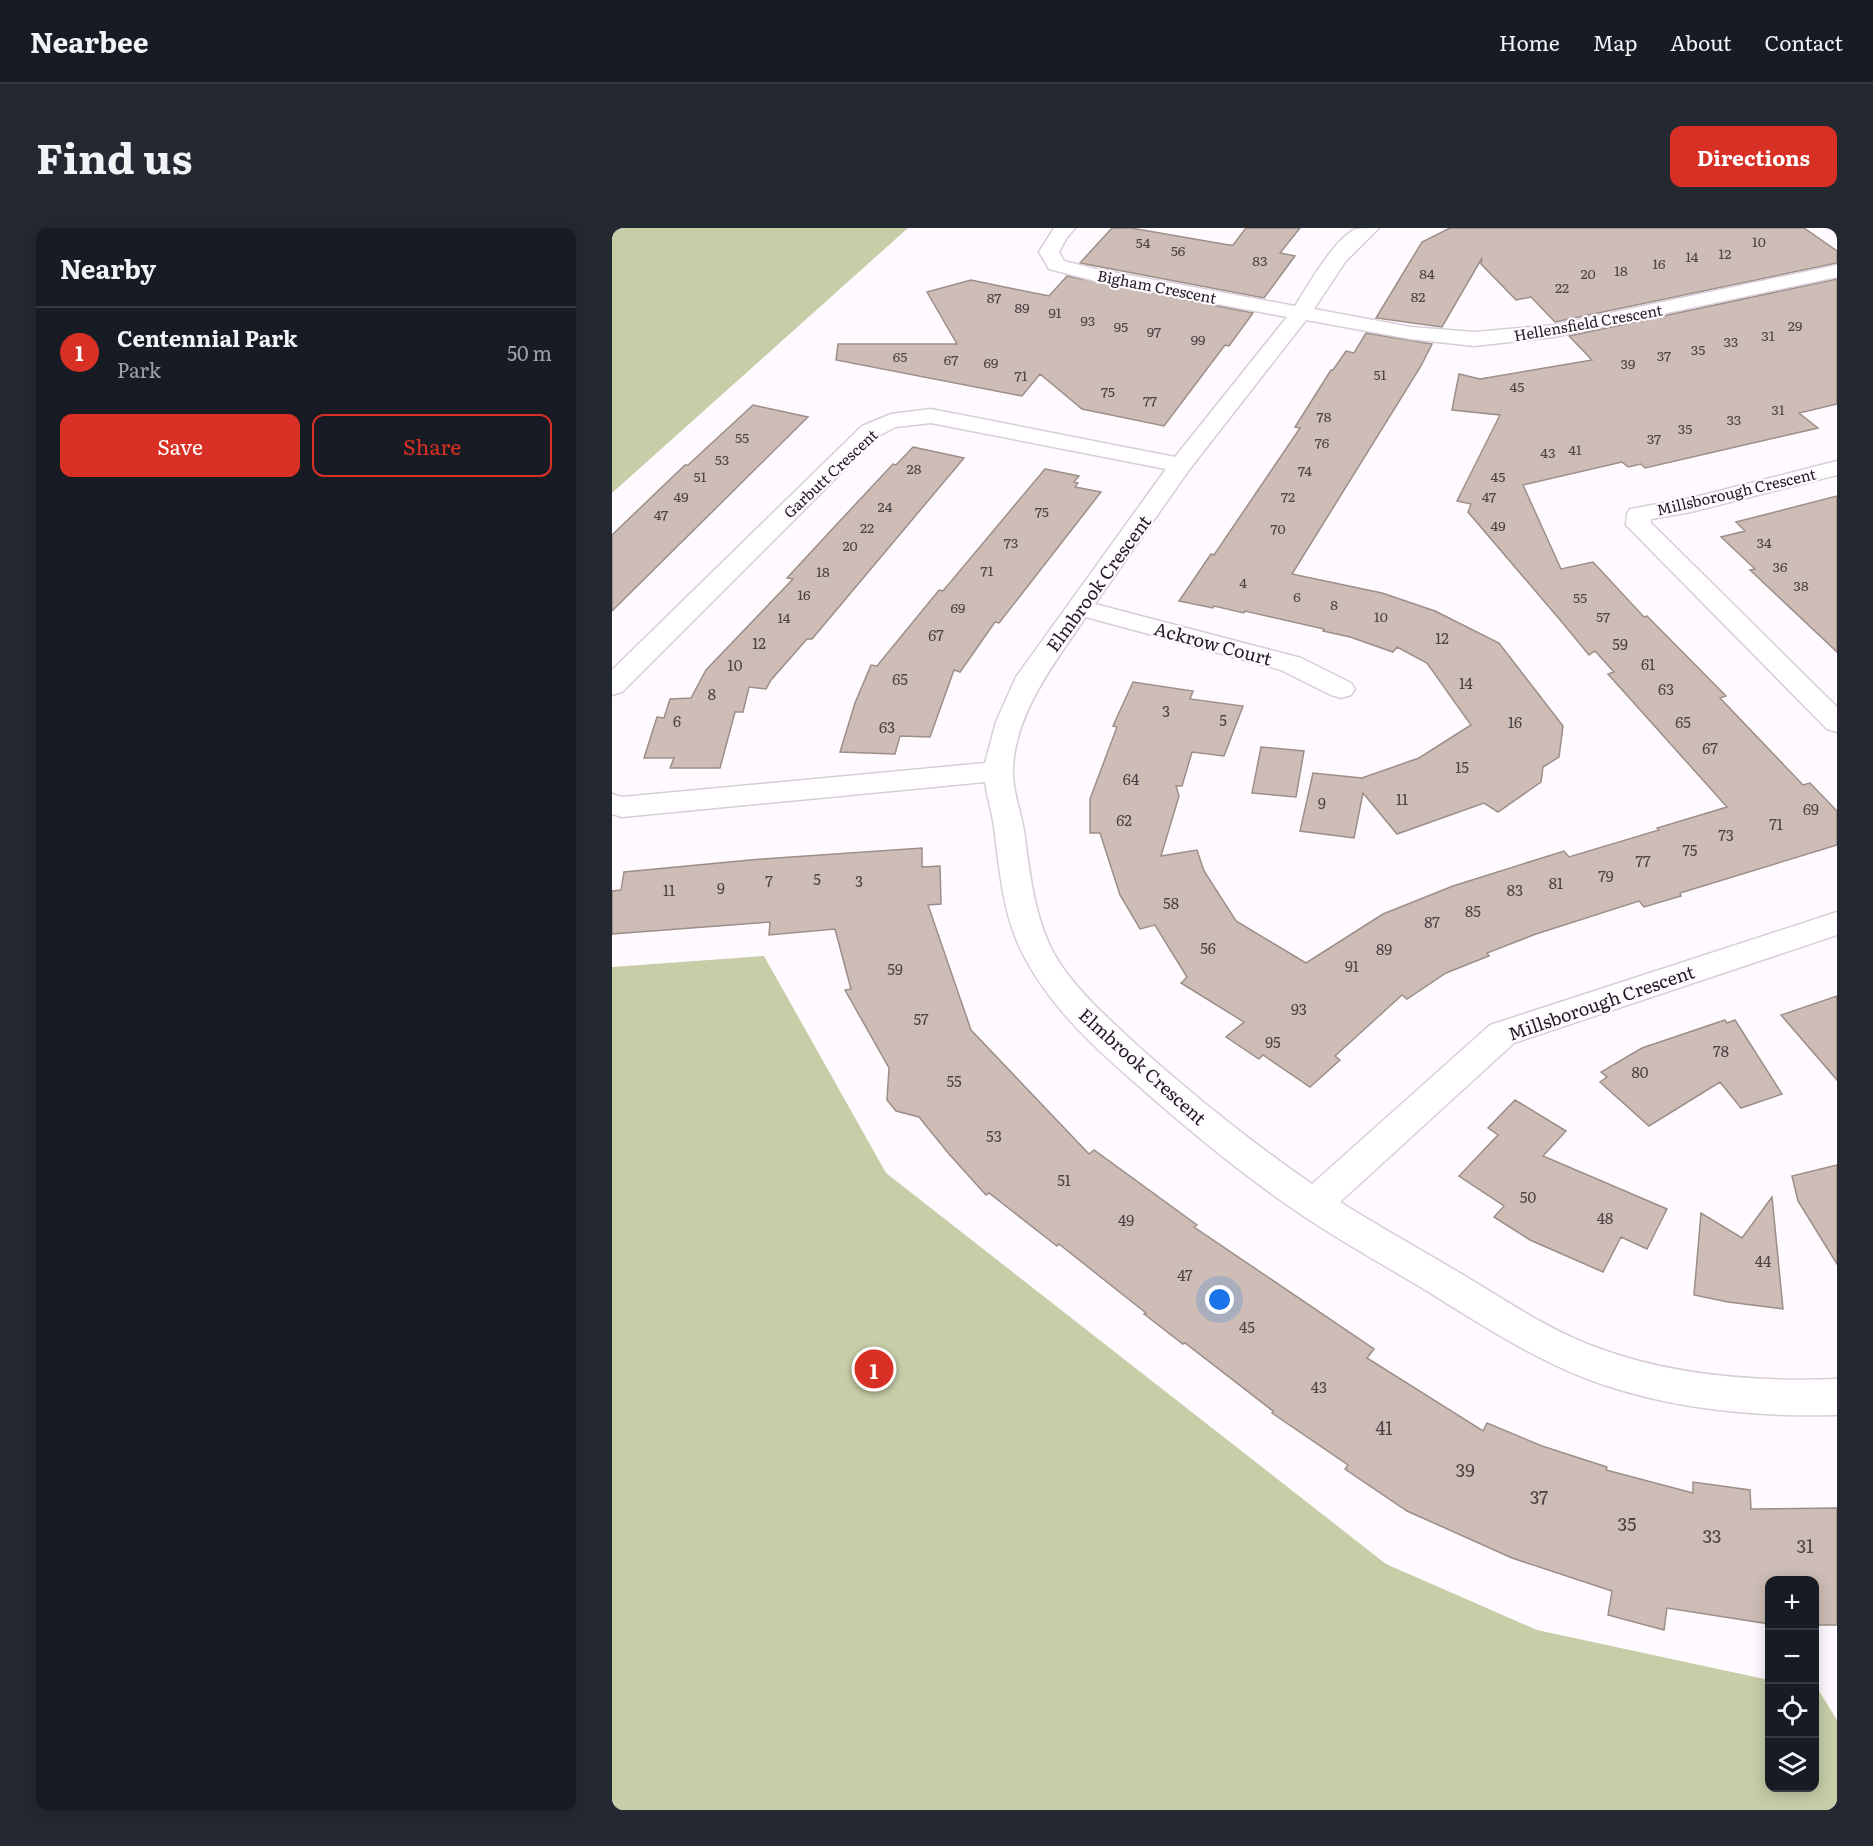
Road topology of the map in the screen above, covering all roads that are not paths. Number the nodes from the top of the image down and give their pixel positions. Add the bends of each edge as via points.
1 (1065, 228) edge
2 (1368, 228) edge
3 (1837, 272) edge
4 (1301, 313) junction
5 (1181, 465) junction
6 (1837, 468) edge
7 (1081, 608) junction
8 (612, 686) edge
9 (1341, 689) dead end
10 (1837, 723) edge
11 (999, 771) junction
12 (612, 804) edge
13 (1837, 923) edge
14 (1314, 1204) junction
15 (1837, 1397) edge

1 - 4 street, Bigham Crescent via 1049,252 1056,265
2 - 4 street, Elmbrook Crescent via 1337,258
3 - 4 street, Hellensfield Crescent via 1519,336 1474,339 1411,333
4 - 5 street, Elmbrook Crescent
5 - 7 street, Elmbrook Crescent
5 - 8 street, Garbutt Crescent via 931,416 891,421 870,431
6 - 10 street, Millsborough Crescent via 1691,505 1639,514 1638,525
7 - 9 street, Ackrow Court via 1290,664
7 - 11 street, Elmbrook Crescent via 1030,677 1014,715
11 - 12 street via 622,807
11 - 14 street, Elmbrook Crescent via 1012,868 1023,913 1040,955 1070,999 1170,1093
13 - 14 street, Millsborough Crescent via 1502,1035
14 - 15 street, Elmbrook Crescent via 1548,1345 1604,1368 1744,1394 1805,1399

